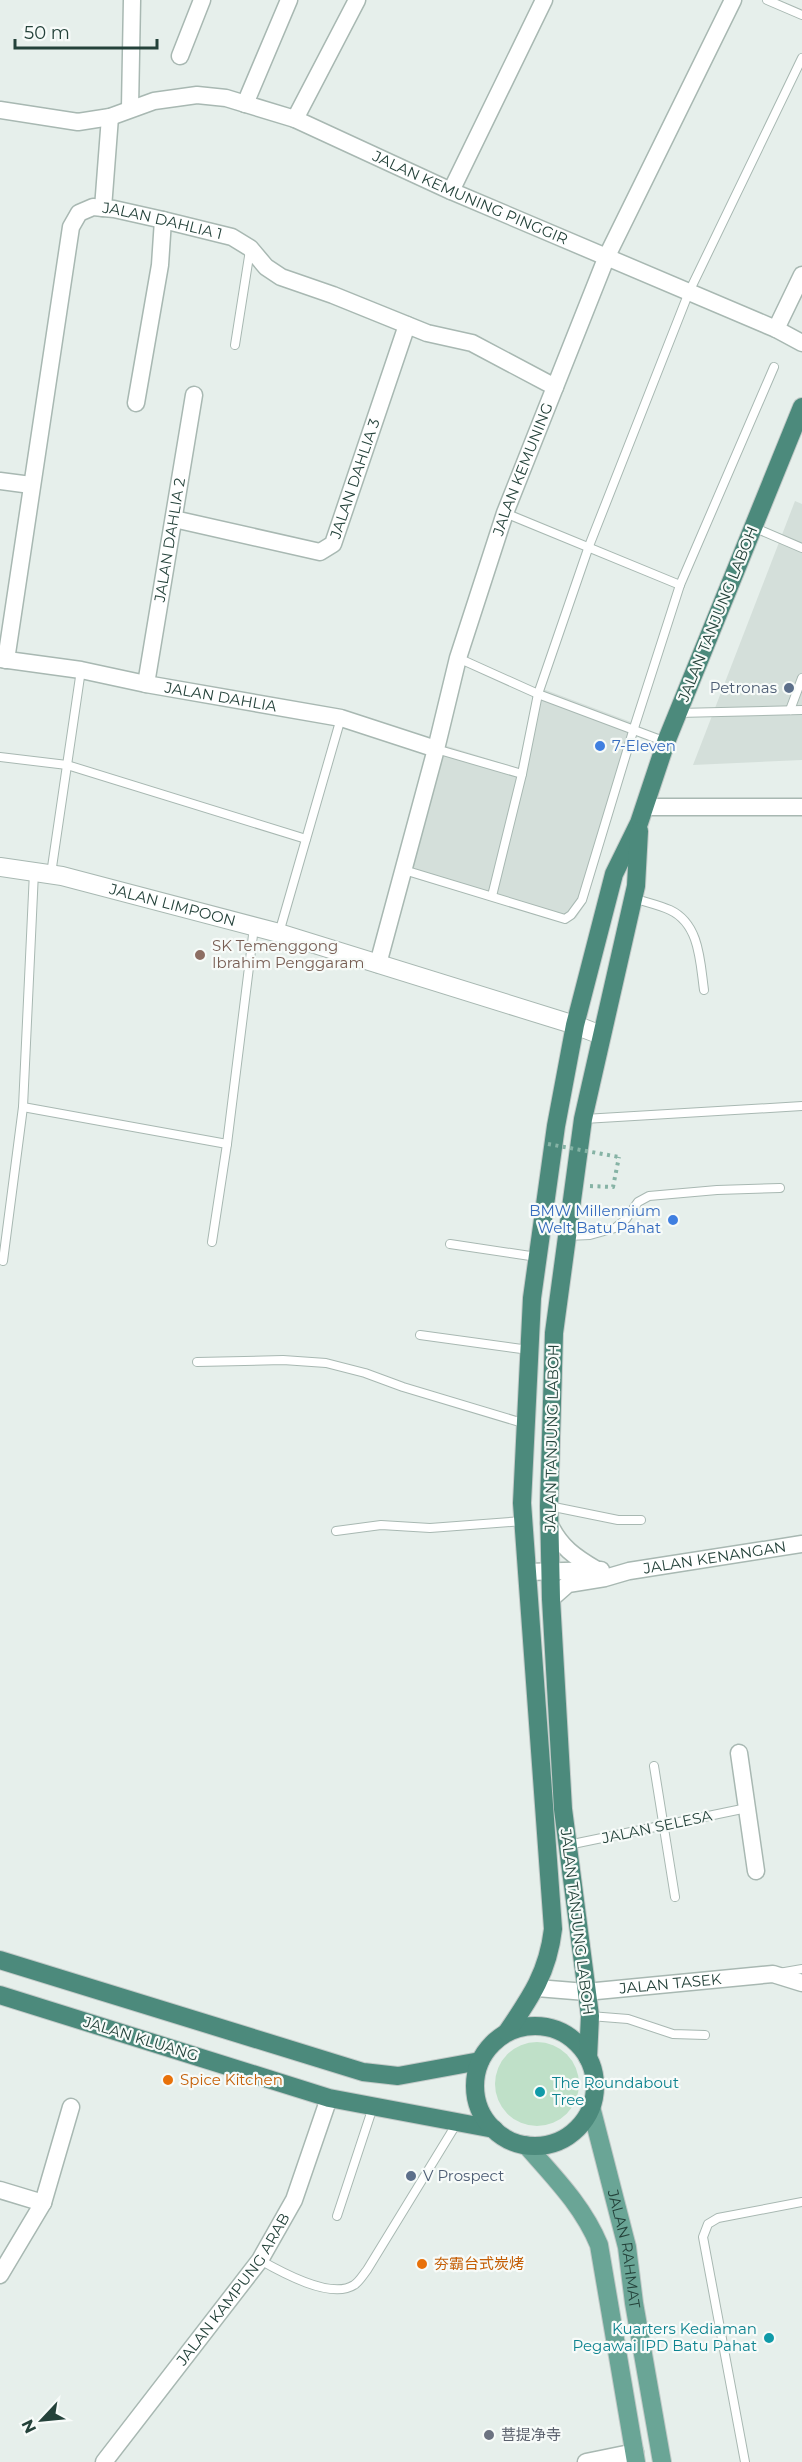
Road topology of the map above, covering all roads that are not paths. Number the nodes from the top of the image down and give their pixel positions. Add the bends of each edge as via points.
1 (132, 0) edge
2 (201, 0) edge
3 (288, 0) edge
4 (357, 0) edge
5 (544, 0) edge
6 (733, 0) edge
7 (767, 0) edge
8 (802, 15) edge
9 (180, 56) dead end
10 (802, 58) edge
11 (245, 104) junction
12 (130, 108) junction
13 (0, 110) edge
14 (110, 117) junction
15 (295, 119) junction
16 (451, 190) junction
17 (103, 208) junction
18 (163, 220) junction
19 (250, 248) junction
20 (607, 256) junction
21 (802, 275) edge
22 (689, 292) junction
23 (407, 325) junction
24 (776, 329) junction
25 (802, 343) edge
26 (235, 345) dead end
27 (774, 367) dead end
28 (555, 387) junction
29 (194, 395) dead end
30 (136, 403) dead end
31 (802, 407) edge
32 (0, 481) edge
33 (31, 485) junction
34 (505, 513) junction
35 (174, 519) junction
36 (752, 527) junction
37 (589, 546) junction
38 (802, 548) edge
39 (680, 585) junction
40 (458, 658) junction
41 (3, 659) edge
42 (81, 670) junction
43 (802, 678) edge
44 (146, 684) junction
45 (538, 694) junction
46 (790, 710) junction
47 (802, 710) edge
48 (678, 713) junction
49 (341, 718) junction
50 (634, 728) junction
51 (666, 742) junction
52 (436, 749) junction
53 (0, 757) edge
54 (67, 765) junction
55 (522, 774) junction
56 (802, 807) edge
57 (642, 815) junction
58 (306, 839) junction
59 (0, 867) edge
60 (404, 870) junction
61 (43, 873) junction
62 (492, 896) junction
63 (633, 898) junction
64 (254, 927) junction
65 (279, 933) junction
66 (378, 964) junction
67 (704, 990) dead end
68 (575, 1025) junction
69 (600, 1035) junction
70 (802, 1106) edge
71 (22, 1107) junction
72 (583, 1119) junction
73 (227, 1144) junction
74 (780, 1188) dead end
75 (567, 1236) junction
76 (212, 1242) dead end
77 (450, 1244) dead end
78 (537, 1257) junction
79 (3, 1261) dead end
80 (420, 1335) dead end
81 (529, 1350) junction
82 (197, 1362) dead end
83 (526, 1424) junction
84 (549, 1514) junction
85 (641, 1520) dead end
86 (523, 1521) junction
87 (336, 1531) dead end
88 (802, 1544) edge
89 (598, 1570) junction
90 (551, 1571) junction
91 (629, 1571) junction
92 (527, 1572) junction
93 (551, 1599) junction
94 (739, 1753) dead end
95 (654, 1766) dead end
96 (747, 1808) junction
97 (662, 1826) junction
98 (567, 1845) junction
99 (756, 1871) dead end
100 (675, 1897) dead end
101 (0, 1960) edge
102 (802, 1969) edge
103 (773, 1974) junction
104 (802, 1983) edge
105 (537, 1988) junction
106 (586, 1992) junction
107 (0, 1995) edge
108 (590, 2016) junction
109 (507, 2032) junction
110 (705, 2035) dead end
111 (588, 2058) junction
112 (480, 2061) junction
113 (329, 2098) junction
114 (71, 2107) dead end
115 (374, 2107) junction
116 (591, 2107) junction
117 (457, 2123) junction
118 (494, 2129) junction
119 (526, 2145) junction
120 (0, 2190) edge
121 (802, 2202) edge
122 (43, 2203) junction
123 (337, 2216) dead end
124 (260, 2260) junction
125 (0, 2275) edge
126 (636, 2457) edge
127 (104, 2462) edge
128 (586, 2462) edge
129 (662, 2462) edge
130 (745, 2462) edge

1 - 12 street
2 - 9 street
3 - 11 street
4 - 15 street
5 - 16 street
6 - 20 street, JALAN KEMUNING
7 - 8 lane
10 - 22 lane
11 - 12 street, JALAN KEMUNING PINGGIR via 197,95
11 - 15 street, JALAN KEMUNING PINGGIR
12 - 14 street, JALAN KEMUNING PINGGIR
13 - 14 street, JALAN KEMUNING PINGGIR via 78,122
14 - 17 street
15 - 16 street, JALAN KEMUNING PINGGIR
16 - 20 street, JALAN KEMUNING PINGGIR
17 - 18 street, JALAN DAHLIA 1
17 - 33 street, JALAN DAHLIA 1 via 93,207 79,213 71,227
18 - 19 street, JALAN DAHLIA 1 via 232,237
18 - 30 street via 160,265
19 - 23 street, JALAN DAHLIA 1 via 281,277
19 - 26 lane
20 - 22 street, JALAN KEMUNING PINGGIR
20 - 28 street, JALAN KEMUNING
21 - 24 street
22 - 24 street, JALAN KEMUNING PINGGIR
22 - 37 lane
23 - 28 street, JALAN DAHLIA 1 via 472,343
23 - 35 street, JALAN DAHLIA 3 via 333,543 327,549 314,551
24 - 25 street, JALAN KEMUNING PINGGIR
27 - 39 lane
28 - 34 street, JALAN KEMUNING
29 - 35 street, JALAN DAHLIA 2
31 - 36 highway, JALAN TANJUNG LABOH
32 - 33 street
33 - 41 street, JALAN DAHLIA 1
34 - 37 lane
34 - 40 street, JALAN KEMUNING
35 - 44 street, JALAN DAHLIA 2
36 - 38 lane
36 - 48 highway, JALAN TANJUNG LABOH
37 - 39 lane
37 - 45 lane
39 - 50 lane
40 - 45 lane
40 - 52 street, JALAN KEMUNING
41 - 42 street, JALAN DAHLIA
42 - 44 street, JALAN DAHLIA
42 - 54 lane
43 - 46 lane
44 - 49 street, JALAN DAHLIA
45 - 50 lane
45 - 55 lane
46 - 47 lane
46 - 48 lane
48 - 51 highway, JALAN TANJUNG LABOH
49 - 52 street, JALAN DAHLIA
49 - 58 lane
50 - 51 lane
50 - 62 lane via 577,909 565,918
51 - 57 highway, JALAN TANJUNG LABOH
52 - 55 lane
52 - 60 street, JALAN KEMUNING
53 - 54 lane
54 - 58 lane
54 - 61 lane
55 - 62 lane
56 - 57 street
57 - 63 highway, JALAN TANJUNG LABOH
57 - 68 highway, JALAN TANJUNG LABOH via 614,874
58 - 65 lane
59 - 61 street, JALAN LIMPOON
60 - 62 lane
60 - 66 street, JALAN KEMUNING
61 - 64 street, JALAN LIMPOON
61 - 71 lane
63 - 67 lane via 671,910 684,920 697,944
63 - 69 highway, JALAN TANJUNG LABOH
64 - 65 street, JALAN LIMPOON
64 - 73 lane
65 - 66 street, JALAN LIMPOON
66 - 68 street, JALAN LIMPOON
68 - 69 street, JALAN LIMPOON
68 - 78 highway, JALAN TANJUNG LABOH
69 - 72 highway, JALAN TANJUNG LABOH
70 - 72 lane
71 - 73 lane
71 - 79 lane
72 - 75 highway, JALAN TANJUNG LABOH
73 - 76 lane
74 - 75 lane via 649,1196 609,1232
75 - 84 highway, JALAN TANJUNG LABOH via 554,1333
77 - 78 lane
78 - 81 highway, JALAN TANJUNG LABOH
80 - 81 lane
81 - 83 highway, JALAN TANJUNG LABOH
82 - 83 lane via 326,1363
83 - 86 highway, JALAN TANJUNG LABOH
84 - 85 lane
84 - 89 street, JALAN KENANGAN via 556,1538 567,1551
84 - 90 highway, JALAN TANJUNG LABOH
86 - 87 lane via 430,1528 381,1525
86 - 92 highway, JALAN TANJUNG LABOH
88 - 91 street, JALAN KENANGAN
89 - 90 street, JALAN KENANGAN
89 - 91 street, JALAN KENANGAN
90 - 92 street, JALAN KENANGAN
90 - 93 highway, JALAN TANJUNG LABOH
91 - 93 street, JALAN KENANGAN via 568,1584
92 - 105 highway, JALAN TANJUNG LABOH via 553,1929 550,1952
93 - 98 highway, JALAN TANJUNG LABOH
94 - 96 street
95 - 97 lane
96 - 97 lane, JALAN SELESA
96 - 99 street
97 - 98 lane, JALAN SELESA
97 - 100 lane
98 - 106 highway, JALAN TANJUNG LABOH
101 - 112 highway via 363,2072 398,2076
102 - 103 lane
103 - 104 street, JALAN TASEK
103 - 106 street, JALAN TASEK
105 - 106 street, JALAN TASEK
105 - 109 highway, JALAN TANJUNG LABOH
106 - 108 highway, JALAN TANJUNG LABOH
107 - 113 highway, JALAN KLUANG
108 - 110 lane via 628,2019 673,2034
108 - 111 highway, JALAN TANJUNG LABOH
109 - 111 highway via 543,2026 561,2032
109 - 112 highway
111 - 116 highway via 595,2091
112 - 118 highway via 476,2097
113 - 115 highway, JALAN KLUANG
113 - 124 street, JALAN KAMPUNG ARAB via 294,2200
114 - 122 street
115 - 117 highway, JALAN KLUANG
115 - 123 lane
116 - 119 highway via 572,2133 550,2143
116 - 129 main road, JALAN RAHMAT via 627,2247
117 - 118 highway, JALAN KLUANG
117 - 124 lane via 354,2285 337,2290 291,2277
118 - 119 highway
119 - 126 main road, JALAN RAHMAT via 576,2202 600,2245
120 - 122 street
121 - 130 lane via 718,2218 708,2224 704,2237
122 - 125 street
124 - 127 street, JALAN KAMPUNG ARAB
126 - 128 street

